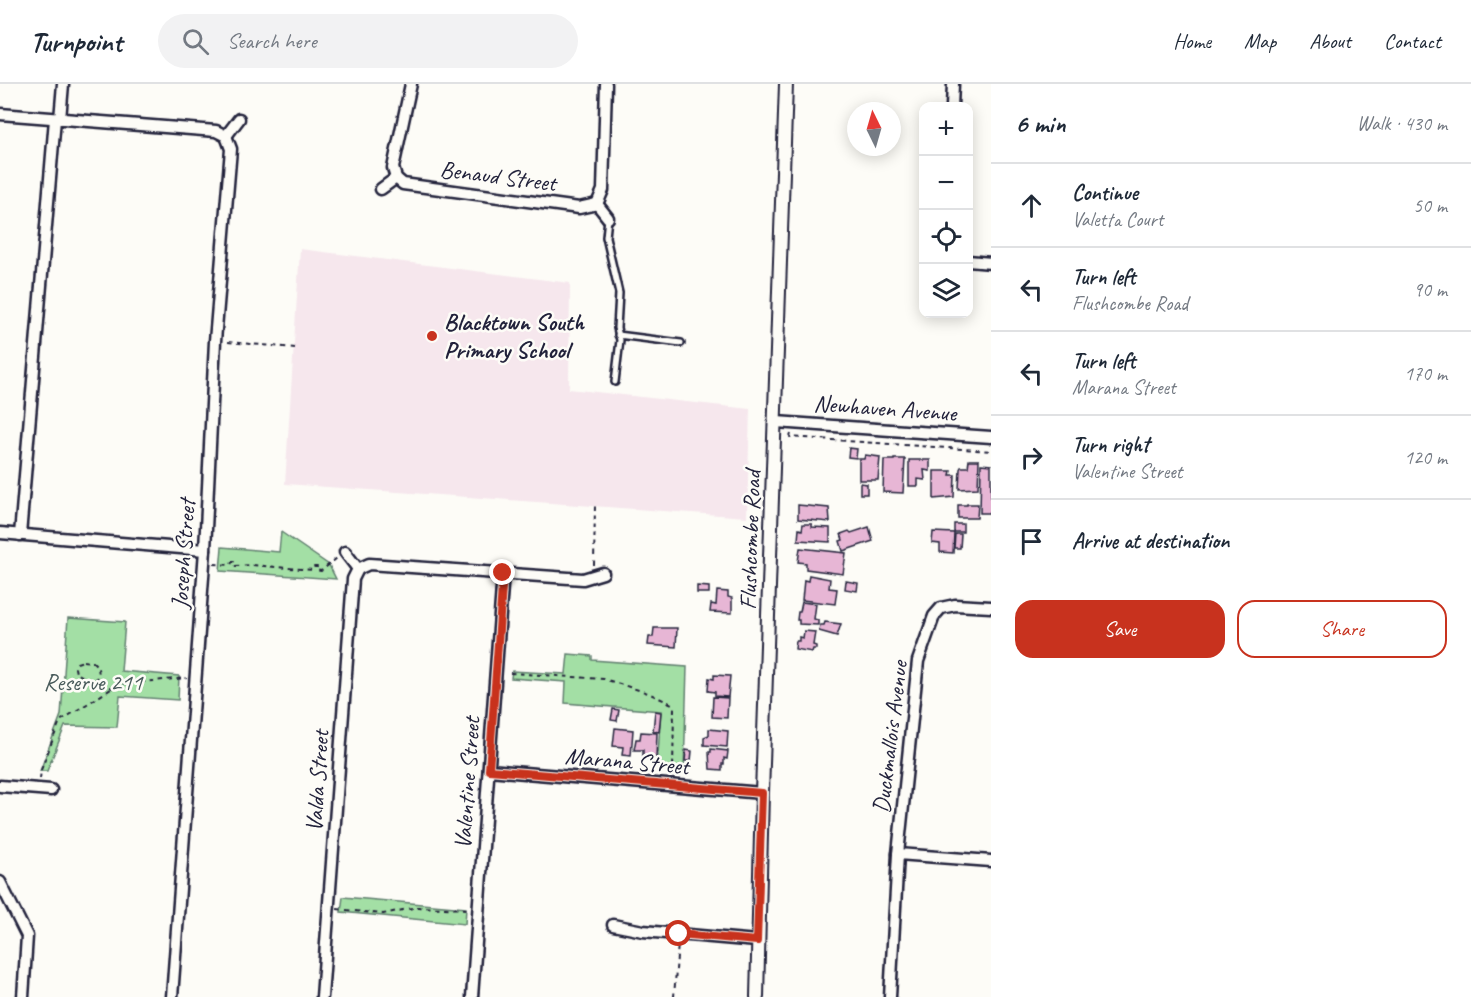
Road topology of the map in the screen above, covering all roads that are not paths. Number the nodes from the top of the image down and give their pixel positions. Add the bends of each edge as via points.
1 (63, 84) edge
2 (411, 84) edge
3 (606, 84) edge
4 (786, 84) edge
5 (953, 84) edge
6 (952, 102) edge
7 (0, 114) edge
8 (57, 119) junction
9 (239, 119) dead end
10 (226, 136) junction
11 (396, 178) junction
12 (381, 189) dead end
13 (597, 204) junction
14 (608, 218) joint
15 (973, 261) edge
16 (991, 263) edge
17 (618, 335) junction
18 (681, 343) dead end
19 (615, 382) dead end
20 (776, 422) junction
21 (991, 437) edge
22 (0, 535) edge
23 (20, 535) junction
24 (205, 550) junction
25 (345, 552) road end
26 (358, 569) junction
27 (503, 573) junction
28 (600, 575) road end
29 (991, 608) edge
30 (489, 770) junction
31 (0, 786) edge
32 (51, 790) dead end
33 (762, 793) junction
34 (898, 854) junction
35 (991, 861) edge
36 (0, 882) edge
37 (613, 925) dead end
38 (757, 941) junction
39 (23, 997) edge
40 (172, 997) edge
41 (322, 997) edge
42 (472, 997) edge
43 (757, 997) edge
44 (890, 997) edge

1 - 8 street
2 - 11 street via 394,162
3 - 13 street via 603,190
4 - 20 street, Flushcombe Road
5 - 6 street
7 - 8 street
8 - 10 street via 216,131
8 - 23 street
9 - 10 street
10 - 24 street, Joseph Street via 231,149
11 - 12 street
11 - 13 street, Benaud Street via 408,186 579,208
13 - 14 street
14 - 17 lane via 606,237 620,293
15 - 16 street
17 - 18 lane
17 - 19 lane
20 - 21 street, Newhaven Avenue
20 - 33 street, Flushcombe Road
22 - 23 street
23 - 24 street
24 - 40 street, Joseph Street
25 - 26 street
26 - 27 street via 369,564
26 - 41 street, Valda Street via 352,579
27 - 28 street via 583,579
27 - 30 street, Valentine Street
29 - 34 street, Duckmallois Avenue via 950,605 934,616 917,668
30 - 33 street, Marana Street
30 - 42 street, Valentine Street
31 - 32 street
33 - 38 street, Flushcombe Road
34 - 35 street
34 - 44 street, Duckmallois Avenue
36 - 39 street via 27,936
37 - 38 street
38 - 43 street, Flushcombe Road

